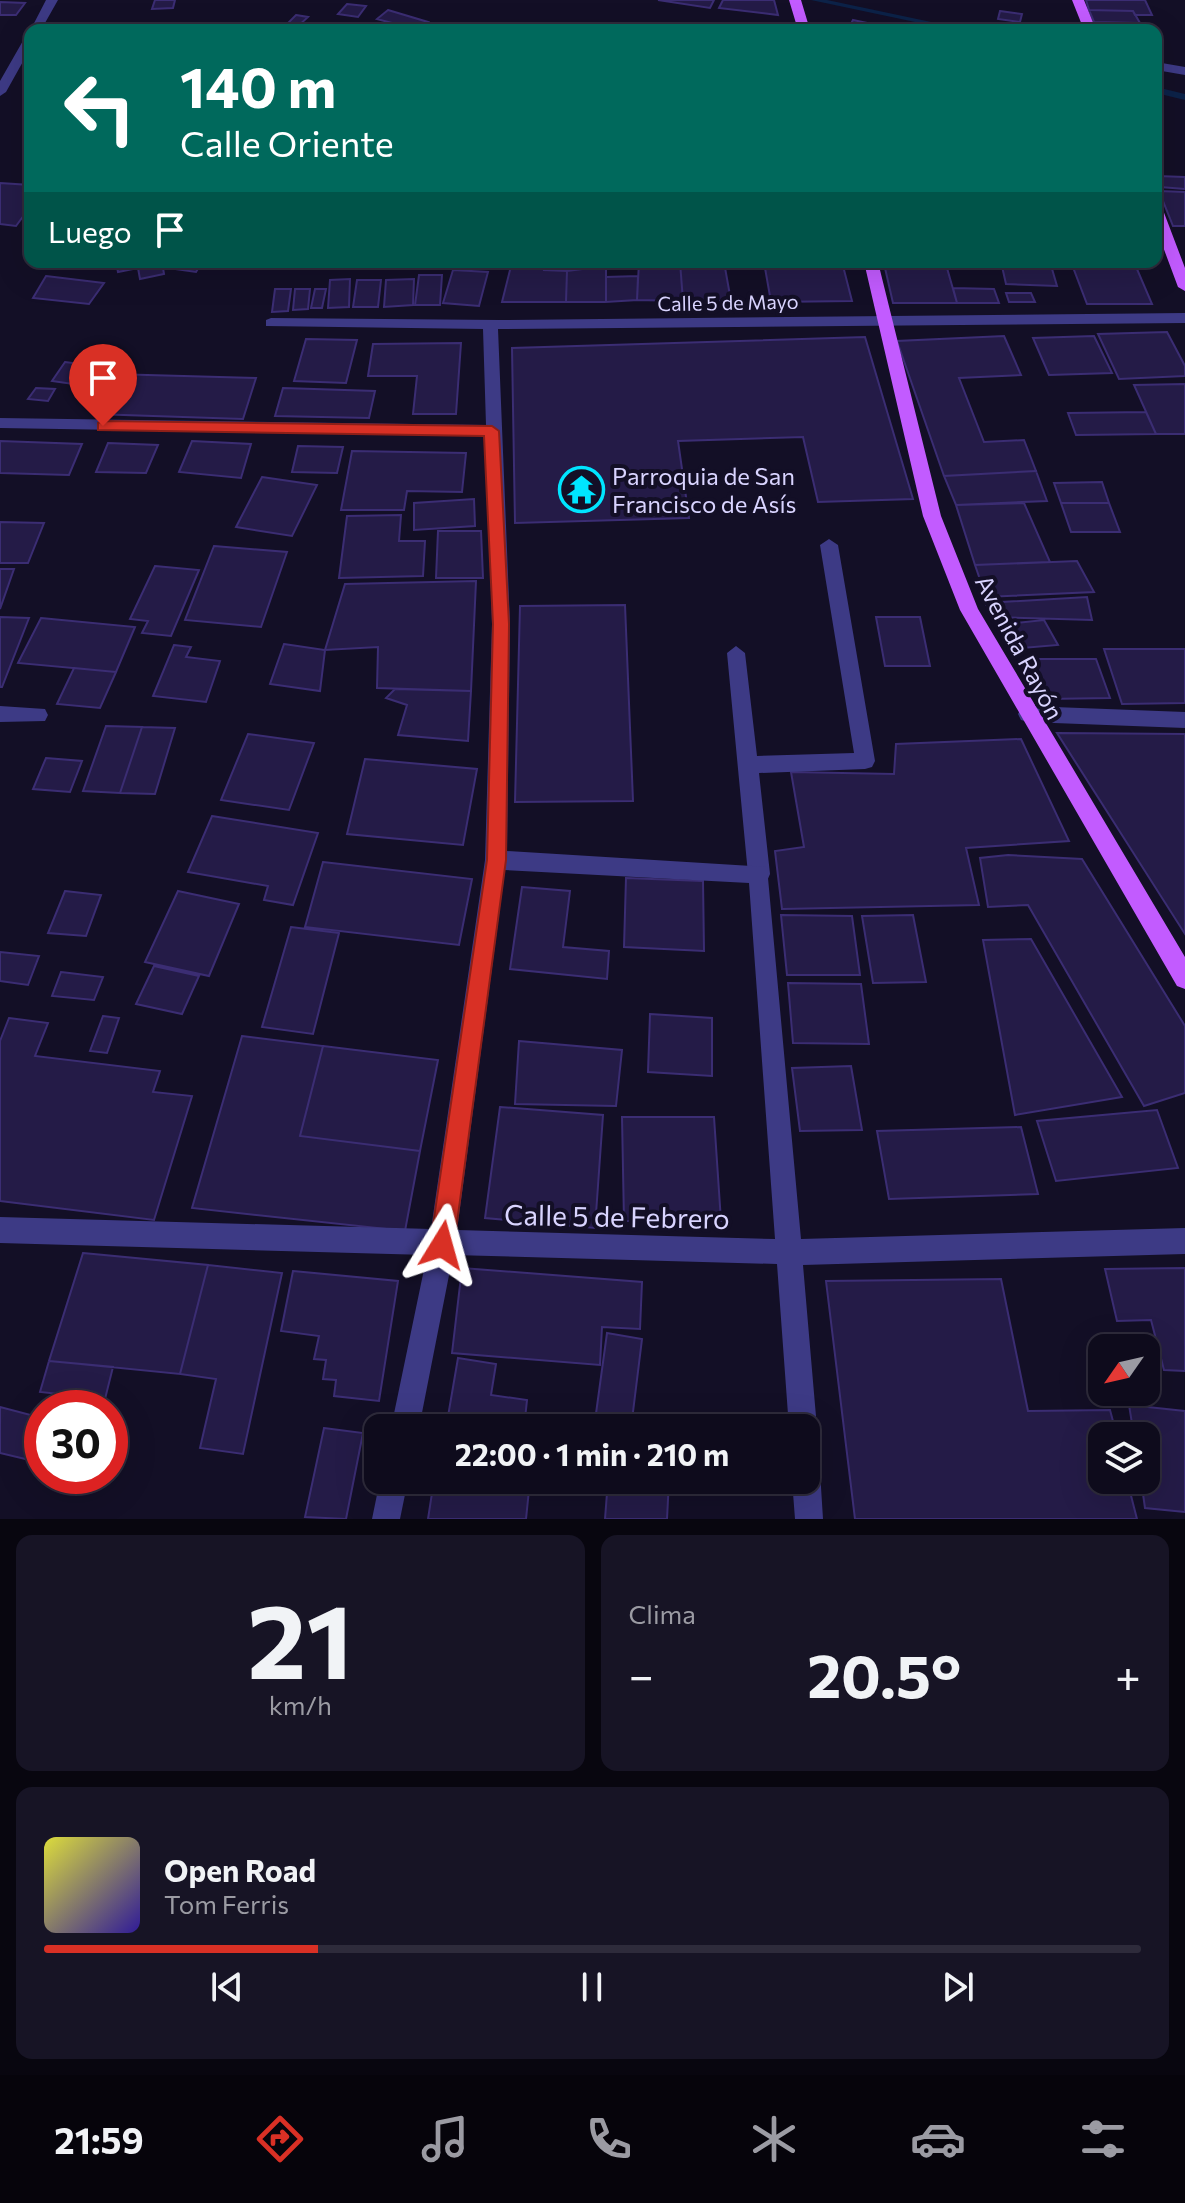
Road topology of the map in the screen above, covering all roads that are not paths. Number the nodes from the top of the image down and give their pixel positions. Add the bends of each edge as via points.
1 (52, 0) edge
2 (1078, 0) edge
3 (796, 4) edge
4 (38, 24) edge
5 (802, 24) edge
6 (1088, 24) edge
7 (24, 50) edge
8 (1162, 67) edge
9 (1185, 71) edge
10 (0, 92) edge
11 (1162, 226) edge
12 (873, 268) edge
13 (1185, 287) edge
14 (887, 318) junction
15 (1185, 318) edge
16 (271, 323) dead end
17 (490, 326) junction
18 (0, 423) edge
19 (492, 431) junction
20 (829, 545) dead end
21 (736, 653) dead end
22 (0, 714) edge
23 (1028, 714) junction
24 (38, 715) dead end
25 (1185, 720) edge
26 (748, 765) junction
27 (496, 860) junction
28 (759, 874) junction
29 (1185, 978) edge
30 (0, 1230) edge
31 (1185, 1241) edge
32 (442, 1245) junction
33 (791, 1252) junction
34 (408, 1414) edge
35 (802, 1414) edge
36 (391, 1494) edge
37 (807, 1494) edge
38 (386, 1519) edge
39 (809, 1519) edge

1 - 4 street
2 - 6 main road
3 - 5 main road
7 - 10 street
8 - 9 street
11 - 13 main road
12 - 14 main road, Avenida Rayón
14 - 15 street, Calle 5 de Mayo
14 - 17 street, Calle 5 de Mayo
14 - 23 main road, Avenida Rayón via 932,516 969,610
16 - 17 street, Calle 5 de Mayo
17 - 19 street
18 - 19 street
19 - 27 street via 501,624
20 - 26 street via 865,761
21 - 26 street
22 - 24 street
23 - 25 street
23 - 29 main road, Avenida Rayón
26 - 28 street
27 - 28 street
27 - 32 street
28 - 33 street
30 - 32 street, Calle 5 de Febrero
31 - 33 street, Calle 5 de Febrero
32 - 33 street, Calle 5 de Febrero
32 - 34 street
33 - 35 street
36 - 38 street
37 - 39 street

